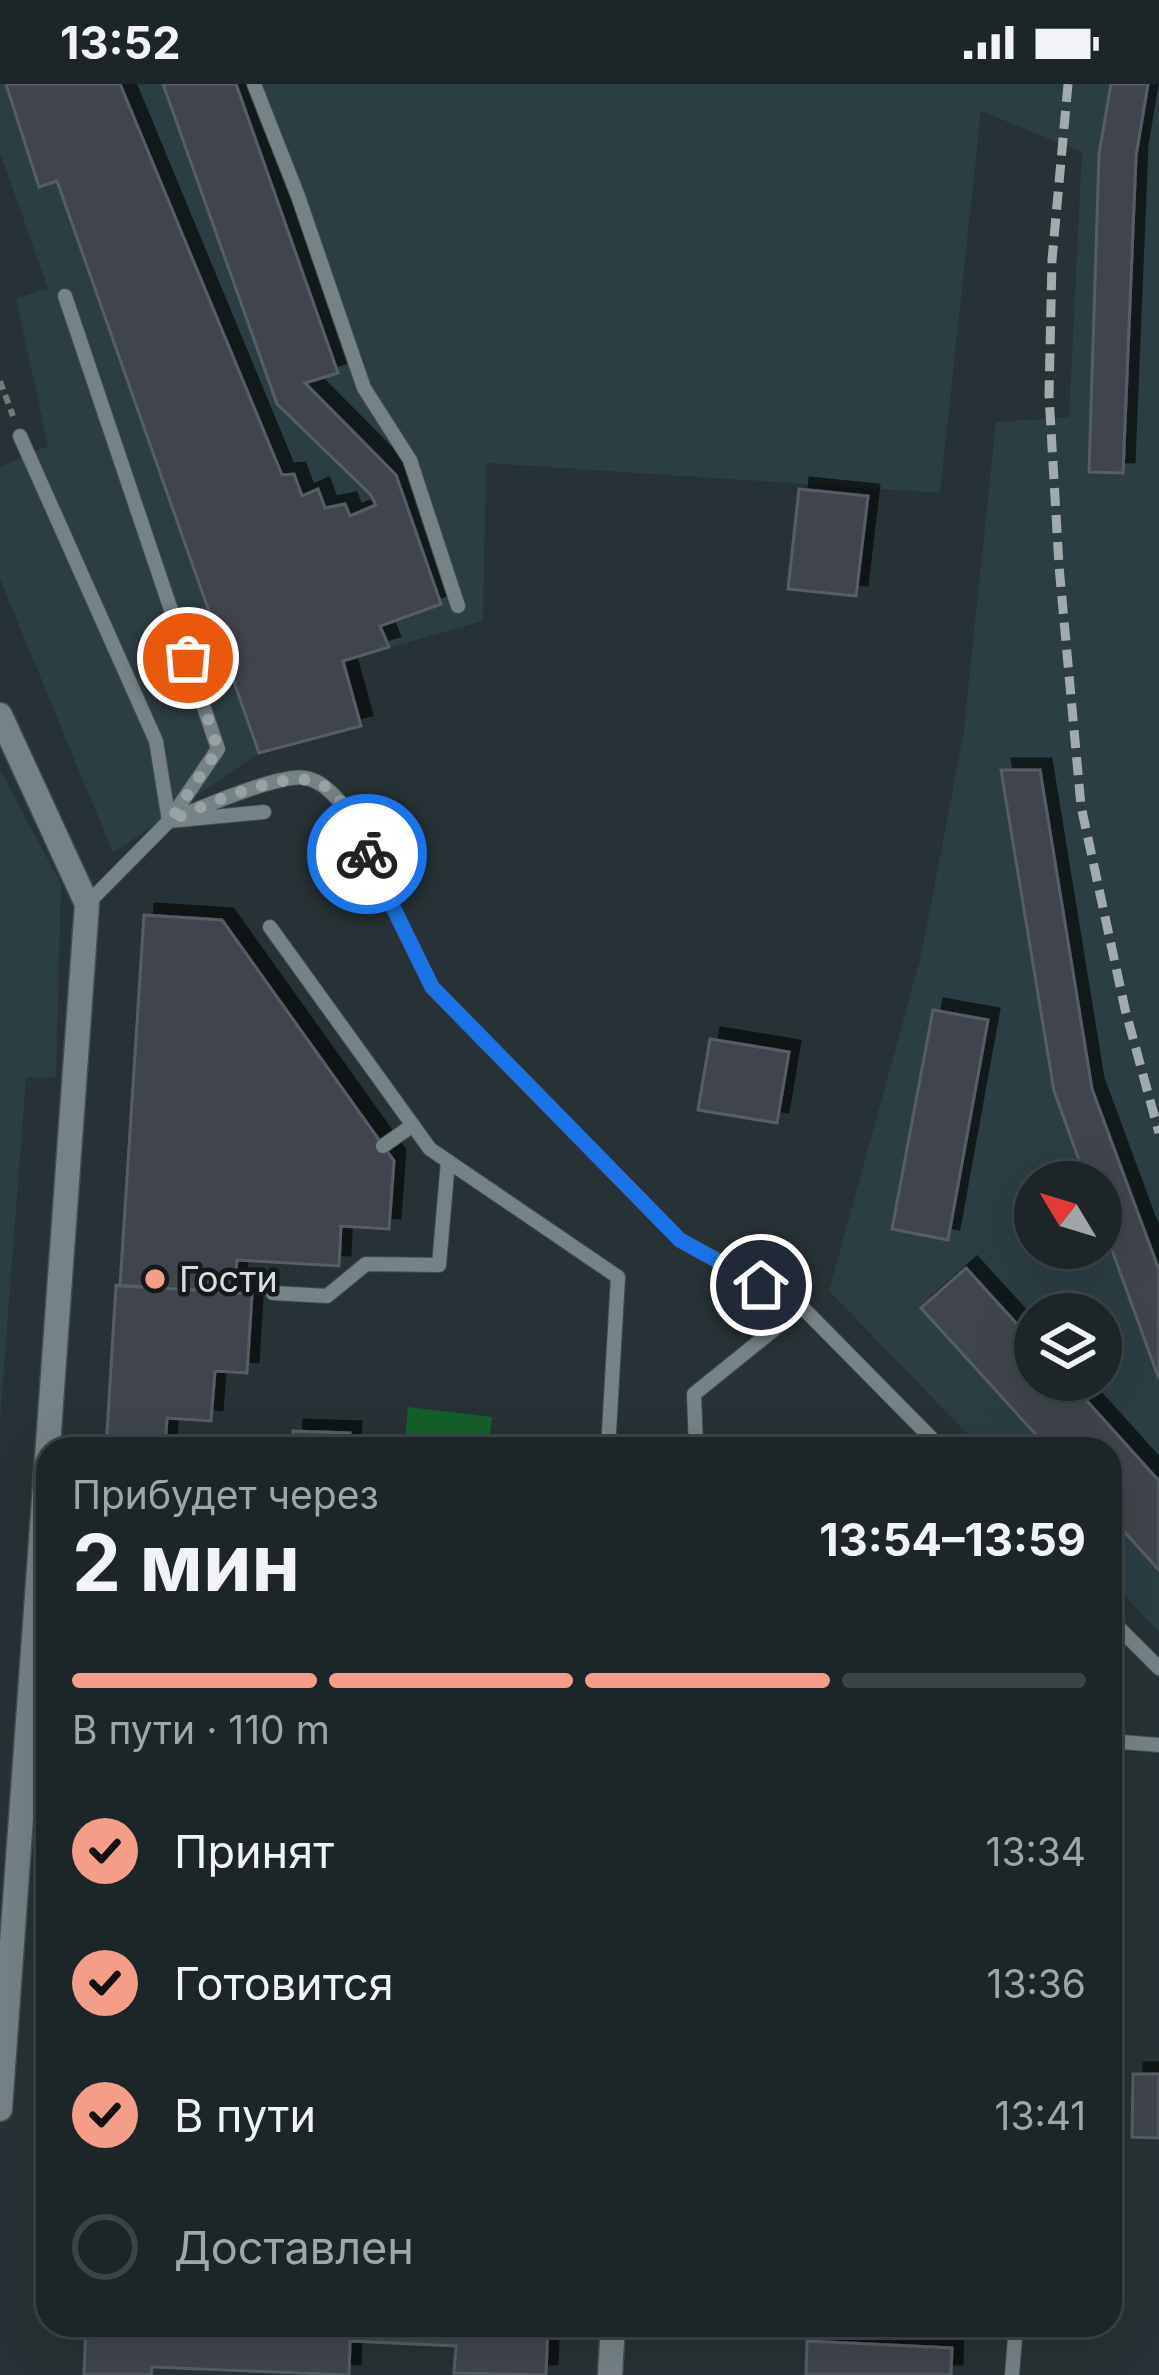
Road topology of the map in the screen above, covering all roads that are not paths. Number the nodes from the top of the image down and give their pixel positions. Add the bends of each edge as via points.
1 (254, 84) edge
2 (65, 296) dead end
3 (20, 436) road end
4 (458, 606) dead end
5 (0, 715) edge
6 (264, 812) dead end
7 (170, 821) junction
8 (88, 904) junction
9 (270, 926) dead end
10 (413, 1125) junction
11 (383, 1146) dead end
12 (448, 1161) junction
13 (273, 1293) dead end
14 (802, 1307) junction
15 (53, 1437) edge
16 (609, 1437) edge
17 (696, 1437) edge
18 (930, 1437) edge
19 (1122, 1631) edge
20 (36, 1668) edge
21 (1159, 1668) edge
22 (1122, 1742) edge
23 (1159, 1745) edge
24 (0, 2109) edge
25 (612, 2337) edge
26 (1015, 2337) edge
27 (610, 2375) edge
28 (1012, 2375) edge

1 - 4 lane via 364,388 410,460
2 - 7 lane via 218,749
3 - 7 lane via 156,741
5 - 8 street
6 - 7 lane
7 - 8 lane
7 - 14 lane via 302,776 324,785 343,805 432,987 680,1240
8 - 15 street
9 - 10 lane
10 - 11 lane
10 - 12 lane
12 - 13 lane via 439,1265 366,1264 327,1296
12 - 16 lane via 618,1277
14 - 17 lane via 694,1394
14 - 18 lane
19 - 21 lane
20 - 24 street
22 - 23 lane
25 - 27 street
26 - 28 lane

